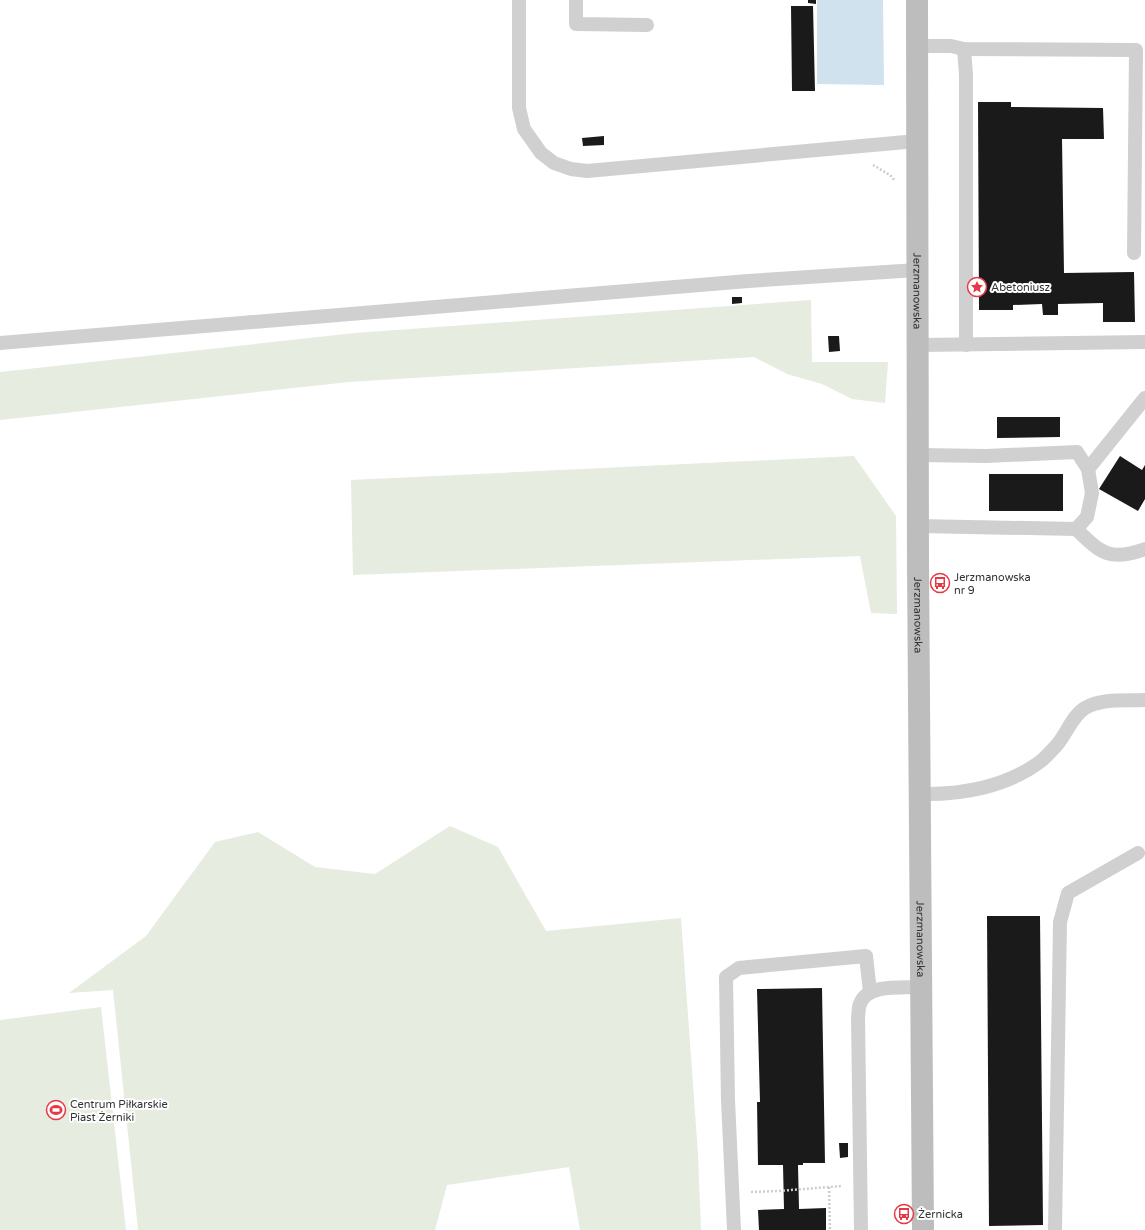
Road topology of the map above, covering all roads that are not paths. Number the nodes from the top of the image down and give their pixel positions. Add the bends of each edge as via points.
1 (519, 0) edge
2 (576, 0) edge
3 (917, 0) edge
4 (647, 25) dead end
5 (917, 46) junction
6 (964, 49) junction
7 (917, 141) junction
8 (1134, 253) dead end
9 (917, 270) junction
10 (1145, 342) edge
11 (0, 343) edge
12 (918, 345) junction
13 (966, 345) junction
14 (1144, 403) edge
15 (919, 455) junction
16 (1088, 469) junction
17 (918, 526) junction
18 (1076, 529) junction
19 (1145, 549) edge
20 (1145, 700) edge
21 (920, 794) junction
22 (1138, 853) dead end
23 (921, 987) junction
24 (870, 992) junction
25 (734, 1230) edge
26 (861, 1230) edge
27 (923, 1230) edge
28 (1055, 1230) edge

1 - 7 lane via 519,108 524,130 531,141 554,163 587,171
2 - 4 lane via 576,24
3 - 5 street, Jerzmanowska
5 - 6 lane via 951,46
5 - 7 street, Jerzmanowska
6 - 8 lane via 1136,50
6 - 13 lane
7 - 9 street, Jerzmanowska
9 - 11 lane via 740,281
9 - 12 street, Jerzmanowska
10 - 13 lane
12 - 13 lane
12 - 15 street, Jerzmanowska
14 - 16 lane
15 - 16 lane via 986,456 1077,452
15 - 17 street, Jerzmanowska
16 - 18 lane via 1092,493 1087,517
17 - 18 lane
17 - 21 street, Jerzmanowska
18 - 19 lane via 1096,548 1114,555
20 - 21 lane via 1103,702 1085,708 1041,761 1018,775 988,787
21 - 23 street, Jerzmanowska
22 - 28 lane via 1068,893 1060,922
23 - 24 lane via 879,989
23 - 27 street, Jerzmanowska
24 - 25 lane via 866,956 739,968 726,977
24 - 26 lane via 860,1004 858,1017

